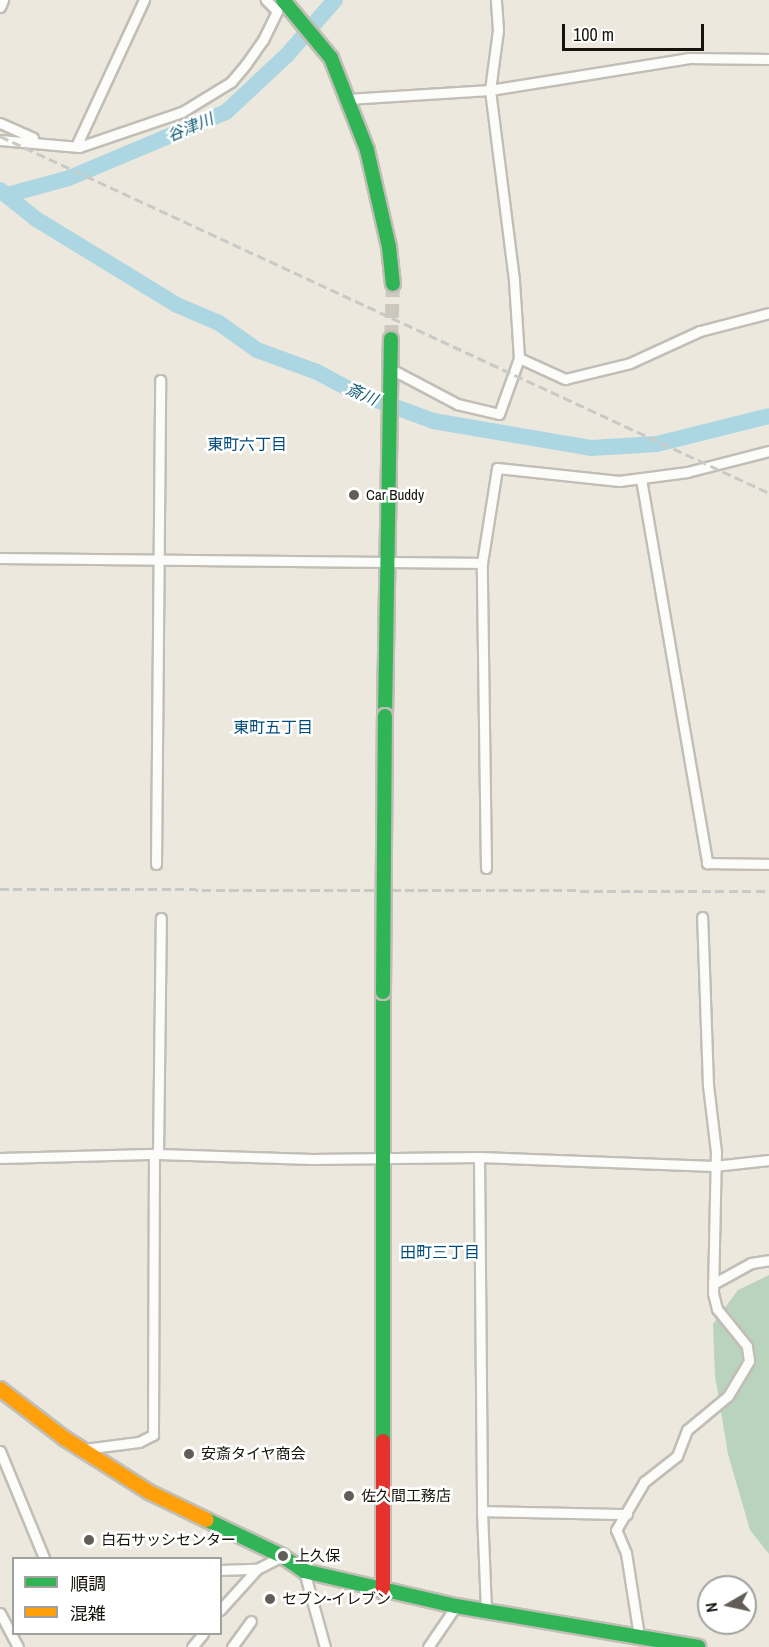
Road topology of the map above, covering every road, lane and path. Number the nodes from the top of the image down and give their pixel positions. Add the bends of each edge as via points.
1 (3, 0) edge
2 (144, 0) edge
3 (266, 0) edge
4 (283, 0) edge
5 (496, 0) edge
6 (0, 7) edge
7 (769, 59) edge
8 (490, 90) junction
9 (347, 99) junction
10 (0, 123) edge
11 (0, 140) edge
12 (78, 145) junction
13 (393, 284) tunnel mouth
14 (769, 313) edge
15 (391, 339) tunnel mouth
16 (519, 358) junction
17 (391, 373) junction
18 (160, 380) dead end
19 (769, 451) edge
20 (641, 479) junction
21 (0, 558) edge
22 (156, 559) junction
23 (387, 562) junction
24 (482, 563) junction
25 (156, 864) dead end
26 (769, 864) edge
27 (486, 868) dead end
28 (702, 917) dead end
29 (161, 918) dead end
30 (156, 1155) junction
31 (385, 1157) junction
32 (479, 1157) junction
33 (0, 1158) edge
34 (769, 1160) edge
35 (714, 1166) junction
36 (769, 1260) edge
37 (713, 1284) junction
38 (0, 1389) edge
39 (84, 1449) junction
40 (0, 1450) edge
41 (482, 1511) junction
42 (627, 1514) junction
43 (282, 1556) junction
44 (44, 1557) edge
45 (257, 1569) junction
46 (222, 1570) edge
47 (304, 1571) junction
48 (383, 1592) junction
49 (456, 1606) junction
50 (222, 1608) edge
51 (0, 1612) edge
52 (486, 1612) junction
53 (251, 1621) dead end
54 (201, 1635) edge
55 (639, 1636) junction
56 (654, 1643) edge
57 (18, 1647) edge
58 (192, 1647) edge
59 (232, 1647) edge
60 (325, 1647) edge
61 (428, 1647) edge
62 (699, 1647) edge

1 - 6 street
2 - 12 street
3 - 12 street via 277,11 263,40 231,82 183,112
4 - 9 street via 331,58
5 - 8 street via 498,30
7 - 8 street via 689,58
8 - 9 street
8 - 16 street via 514,280
9 - 13 street via 367,150 389,247
10 - 12 street via 25,137
11 - 12 street
14 - 16 street via 700,331 630,363 565,379
15 - 17 street
16 - 17 street via 500,414 457,404
17 - 23 street
18 - 22 street
19 - 20 street
20 - 24 street via 620,481 497,468
20 - 26 street via 707,863
21 - 22 street
22 - 23 street
22 - 25 street
23 - 24 street
23 - 31 street, bridge
24 - 27 street
28 - 35 street
29 - 30 street
30 - 31 street
30 - 33 street
30 - 39 street via 153,1434 139,1442
31 - 32 street
31 - 48 street
32 - 35 street
32 - 41 street
34 - 35 street
35 - 37 street
36 - 37 street via 751,1263
37 - 42 street via 717,1309 747,1346 746,1371 728,1396 687,1430 677,1456 644,1482
38 - 39 street
39 - 43 street via 148,1492
40 - 44 street
41 - 42 street
41 - 52 street
42 - 55 street via 616,1530 626,1553
43 - 45 street
43 - 47 street
45 - 46 street
45 - 50 street
47 - 48 street
47 - 60 street
48 - 49 street
49 - 52 street
49 - 61 street
51 - 57 street
52 - 55 street
53 - 59 street
54 - 58 street
55 - 56 street
56 - 62 street

